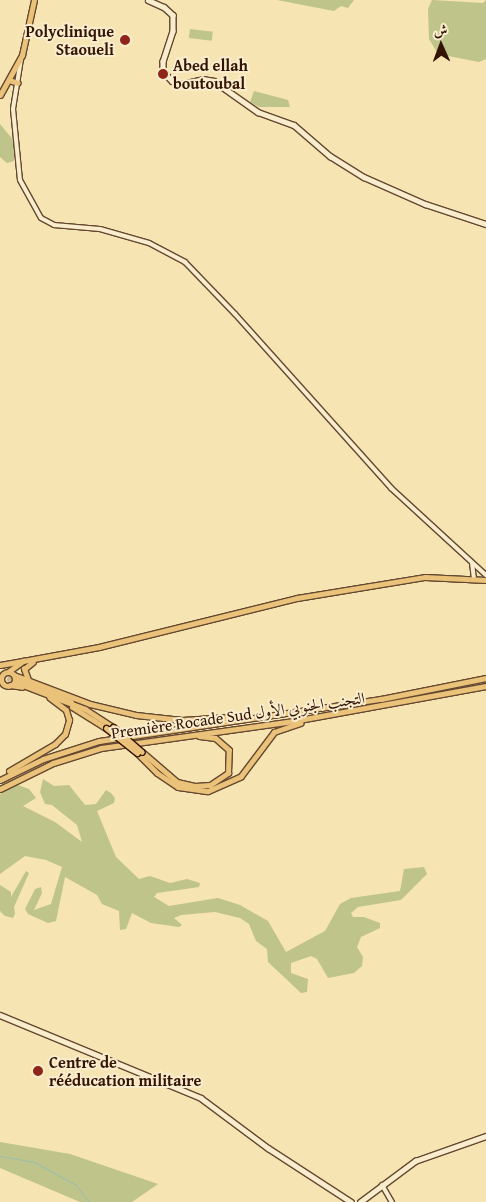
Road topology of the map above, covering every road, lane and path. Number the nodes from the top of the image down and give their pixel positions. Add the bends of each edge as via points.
1 (34, 0) edge
2 (148, 0) edge
3 (22, 55) junction
4 (9, 81) junction
5 (18, 83) junction
6 (0, 95) edge
7 (486, 224) edge
8 (472, 563) junction
9 (486, 575) edge
10 (474, 579) junction
11 (486, 580) edge
12 (55, 656) junction
13 (35, 661) junction
14 (23, 662) junction
15 (0, 665) edge
16 (4, 672) edge
17 (14, 676) junction
18 (486, 678) edge
19 (28, 680) junction
20 (1, 681) edge
21 (21, 681) tunnel mouth
22 (10, 685) junction
23 (486, 686) edge
24 (56, 694) junction
25 (49, 697) junction
26 (330, 705) junction
27 (115, 711) junction
28 (348, 712) junction
29 (94, 713) junction
30 (146, 741) junction
31 (139, 752) junction
32 (0, 778) edge
33 (0, 789) edge
34 (0, 1016) edge
35 (486, 1136) edge
36 (382, 1185) junction
37 (351, 1202) edge
38 (360, 1202) edge
39 (392, 1202) edge

1 - 3 highway
2 - 7 main road via 173,15 173,31 163,60 169,79 178,84 214,81 246,105 294,125 330,156 364,177 425,204
3 - 4 highway
3 - 5 street
4 - 5 highway via 14,79
4 - 6 highway
5 - 8 street via 13,109 20,180 40,218 54,225 100,229 149,243 171,253 200,275 390,488
8 - 9 street
8 - 10 street
10 - 11 main road
10 - 12 main road via 425,577 298,598
12 - 13 main road
12 - 14 main road
13 - 17 main road via 19,665
13 - 19 main road via 25,668
14 - 15 highway
14 - 16 main road
16 - 17 highway
16 - 20 highway
17 - 19 highway
17 - 22 highway
17 - 29 highway via 20,684
18 - 26 highway, Première Rocade Sud التجنب الجنوبي الأول
19 - 27 highway
20 - 22 highway
21 - 24 highway
22 - 25 highway
23 - 28 highway, Première Rocade Sud التجنب الجنوبي الأول
24 - 27 highway
24 - 29 highway
25 - 31 highway, bridge via 88,715
25 - 32 highway via 66,710 69,725 65,734 55,744
26 - 27 highway via 201,720
26 - 32 highway, Première Rocade Sud التجنب الجنوبي الأول via 99,741 50,756
28 - 30 highway, Première Rocade Sud التجنب الجنوبي الأول
28 - 31 highway via 294,724 274,732 241,776 208,791 189,790 172,784
29 - 31 highway, bridge
30 - 31 highway via 215,738 229,750 230,767 217,783 195,786 169,777
30 - 33 highway, Première Rocade Sud التجنب الجنوبي الأول via 75,755
34 - 37 main road via 201,1098 268,1148
35 - 36 main road via 427,1155
36 - 38 main road
36 - 39 street

